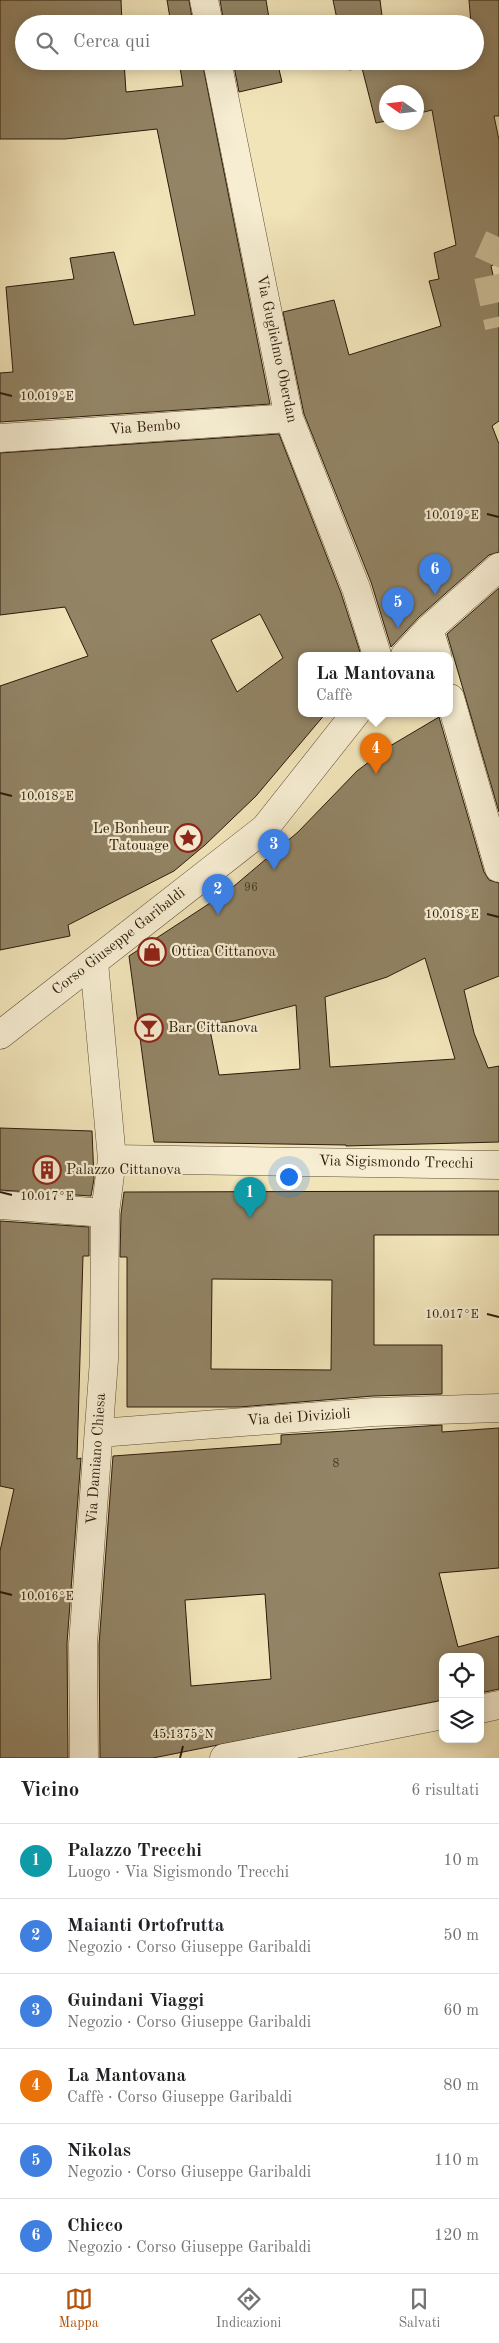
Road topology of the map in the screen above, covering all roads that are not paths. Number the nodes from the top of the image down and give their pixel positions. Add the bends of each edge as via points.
1 (204, 0) edge
2 (207, 15) edge
3 (219, 70) edge
4 (289, 418) junction
5 (0, 438) edge
6 (499, 567) edge
7 (430, 629) junction
8 (376, 652) edge
9 (408, 652) edge
10 (436, 652) edge
11 (453, 708) edge
12 (353, 717) edge
13 (499, 868) edge
14 (94, 962) junction
15 (0, 1035) edge
16 (112, 1159) junction
17 (499, 1165) edge
18 (0, 1205) edge
19 (105, 1213) junction
20 (499, 1408) edge
21 (99, 1433) junction
22 (499, 1705) edge
23 (484, 1707) edge
24 (439, 1717) edge
25 (84, 1758) edge
26 (224, 1758) edge

1 - 2 street
3 - 4 street, Via Guglielmo Oberdan
4 - 5 street, Via Bembo
4 - 8 street, Via Guglielmo Oberdan via 356,588
6 - 7 street
7 - 9 street
7 - 10 street
11 - 13 street
12 - 14 street, Corso Giuseppe Garibaldi via 265,828
14 - 15 street, Corso Giuseppe Garibaldi
14 - 16 street, Via Damiano Chiesa
16 - 17 street, Via Sigismondo Trecchi
16 - 19 street, Via Damiano Chiesa
18 - 19 street
19 - 21 street, Via Damiano Chiesa via 104,1360
20 - 21 street, Via dei Divizioli via 374,1412
21 - 25 street, Via Damiano Chiesa via 83,1644
22 - 23 street
24 - 26 street

